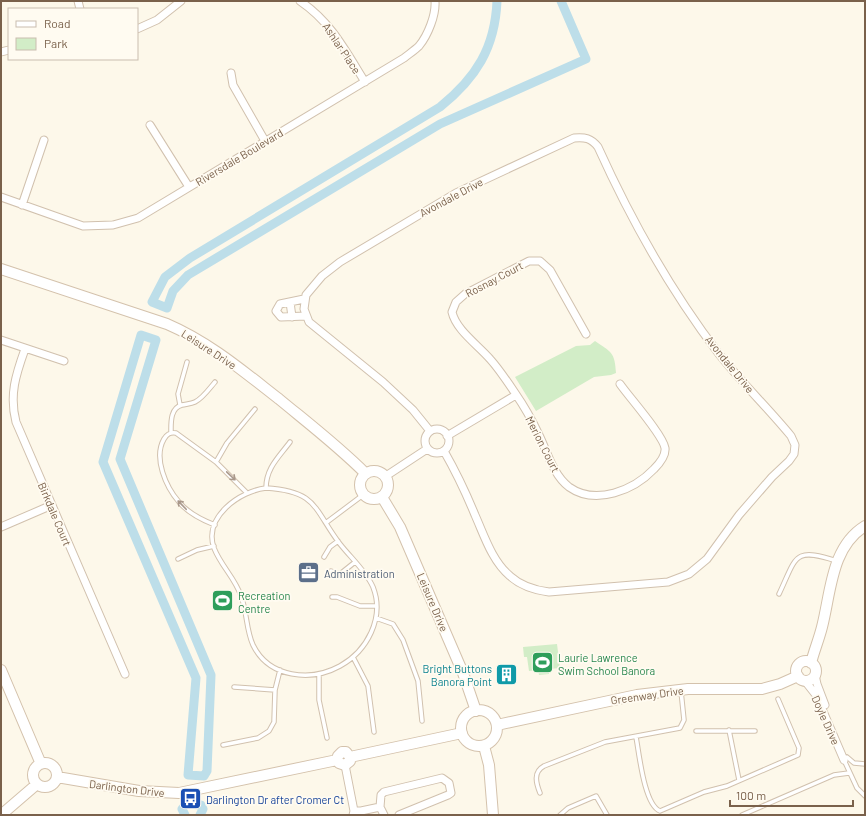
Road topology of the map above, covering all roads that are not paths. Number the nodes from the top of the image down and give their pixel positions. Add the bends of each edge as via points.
1 (181, 1) edge
2 (300, 1) edge
3 (435, 1) edge
4 (138, 29) edge
5 (231, 73) dead end
6 (365, 82) junction
7 (150, 125) dead end
8 (44, 140) dead end
9 (265, 141) junction
10 (189, 187) junction
11 (1, 197) edge
12 (22, 205) junction
13 (1, 269) edge
14 (304, 299) junction
15 (290, 302) junction
16 (306, 316) junction
17 (292, 317) junction
18 (586, 334) dead end
19 (1, 340) edge
20 (25, 349) junction
21 (64, 361) dead end
22 (187, 362) dead end
23 (215, 382) dead end
24 (620, 384) dead end
25 (516, 395) junction
26 (180, 405) junction
27 (255, 409) dead end
28 (430, 431) junction
29 (171, 432) junction
30 (447, 436) junction
31 (290, 442) dead end
32 (427, 448) junction
33 (444, 451) junction
34 (216, 462) junction
35 (365, 473) junction
36 (386, 476) junction
37 (266, 488) junction
38 (246, 492) junction
39 (363, 495) junction
40 (382, 497) junction
41 (52, 505) junction
42 (327, 522) junction
43 (215, 525) junction
44 (865, 526) edge
45 (1, 527) edge
46 (338, 541) junction
47 (214, 546) junction
48 (324, 557) dead end
49 (178, 560) dead end
50 (354, 562) junction
51 (837, 562) junction
52 (331, 571) dead end
53 (779, 594) dead end
54 (332, 597) dead end
55 (376, 606) junction
56 (376, 618) junction
57 (353, 657) junction
58 (811, 663) junction
59 (1, 670) edge
60 (280, 670) junction
61 (125, 674) dead end
62 (319, 675) junction
63 (815, 675) junction
64 (801, 679) junction
65 (234, 687) dead end
66 (275, 690) junction
67 (681, 690) junction
68 (778, 699) dead end
69 (476, 711) junction
70 (422, 721) dead end
71 (497, 725) junction
72 (729, 730) junction
73 (696, 731) dead end
74 (755, 731) dead end
75 (374, 732) dead end
76 (462, 733) junction
77 (636, 737) junction
78 (327, 738) dead end
79 (223, 745) dead end
80 (484, 746) junction
81 (846, 759) junction
82 (344, 761) junction
83 (41, 764) junction
84 (865, 764) edge
85 (850, 773) junction
86 (57, 777) junction
87 (739, 780) junction
88 (37, 784) junction
89 (540, 793) dead end
90 (865, 796) edge
91 (380, 807) junction
92 (353, 813) edge
93 (1, 815) edge
94 (384, 815) edge
95 (400, 815) edge
96 (493, 815) edge
97 (560, 815) edge
98 (606, 815) edge
99 (742, 815) edge

1 - 4 street via 157,20
2 - 6 street, Ashlar Place via 331,28
3 - 6 street, Riversdale Boulevard via 436,7 429,29 419,46
5 - 9 street via 233,85
6 - 9 street, Riversdale Boulevard
7 - 10 street
8 - 12 street
9 - 10 street, Riversdale Boulevard
10 - 12 street, Riversdale Boulevard via 138,218 113,225 83,226
11 - 12 street, Riversdale Boulevard
13 - 35 street, Leisure Drive via 167,324 186,333 234,364 342,450
14 - 15 street
14 - 16 street
14 - 33 street, Avondale Drive via 312,287 335,265 414,216 456,193 574,138 587,138 598,147 634,222 687,309 719,354 791,436 795,445 794,454 789,461 739,515 707,559 689,574 668,582 549,592 522,585 499,565
15 - 17 street
15 - 17 street via 278,305 276,311 281,317
16 - 17 street
16 - 28 street via 311,324 398,395
18 - 25 street, Rosnay Court via 550,270 540,261 529,261 460,298 454,307 454,319 491,360
19 - 20 street
20 - 21 street
20 - 41 street, Birkdale Court via 12,393 13,410
22 - 26 lane via 178,394
23 - 26 lane via 199,400
24 - 25 street, Merion Court via 660,437 665,453 659,464 642,479 621,491 607,494 594,495 569,487 560,477
25 - 30 street
26 - 29 lane via 172,416
27 - 34 lane via 227,443
28 - 30 street via 440,430
28 - 32 street via 425,441
29 - 34 lane
43 -> 29 lane via 194,516 186,509 174,495 166,479 160,462 160,450 166,435
30 - 33 street via 449,442
31 - 37 lane via 270,469 266,478
32 - 33 street via 437,454
32 - 36 street
34 -> 38 lane
35 - 36 street via 376,470
35 - 39 street via 359,486
36 - 40 street via 388,489
37 - 38 lane
37 - 42 lane via 292,490 305,497 316,506
38 - 43 lane via 228,506
39 - 40 street via 372,500
39 - 42 lane
40 - 69 street, Leisure Drive via 400,527 464,673
41 - 45 street
41 - 61 street, Birkdale Court
42 - 46 lane
43 - 47 lane
44 - 51 street via 848,541
46 - 48 lane via 330,546
46 - 50 lane
47 - 49 lane via 197,550
47 - 60 lane via 224,569 241,594 253,646 260,657
50 - 52 lane via 340,574
50 - 55 lane via 372,586
51 - 53 lane via 812,554 799,557 794,562
51 - 58 street via 822,629
54 - 55 lane via 360,606
55 - 56 lane
56 - 57 lane via 370,637
56 - 70 lane via 393,624 403,640 418,681
57 - 62 lane via 332,671
57 - 75 lane via 368,686
58 - 63 street via 816,669
58 - 64 street via 799,664 797,670
59 - 83 street
60 - 62 lane via 292,674
60 - 66 lane
62 - 78 lane via 319,700
63 - 64 street via 811,680
63 - 81 street, Doyle Drive
64 - 67 street, Greenway Drive via 762,689
64 - 81 street, Doyle Drive via 814,691
65 - 66 lane
66 - 79 lane via 274,722 269,731 258,738
67 - 71 street, Greenway Drive via 616,698
67 - 77 lane via 684,720 682,726 675,730
68 - 87 lane via 800,748 799,754
69 - 71 street via 490,713
69 - 76 street via 464,719
71 - 80 street via 494,738
72 - 73 lane
72 - 74 lane
72 - 87 lane
76 - 80 street via 470,744
76 - 82 street, Darlington Drive
77 - 87 lane via 645,785 658,811
77 - 89 lane via 600,743 542,767 536,777
80 - 96 street via 489,765
81 - 84 lane
81 - 85 lane
82 - 86 street, Darlington Drive via 179,793 139,791
82 - 92 street
83 - 86 street via 48,763 54,767
83 - 88 street via 34,773
85 - 90 lane via 857,788
85 - 99 lane via 834,776
86 - 88 street via 51,786
88 - 93 street
91 - 92 street
91 - 94 street
91 - 95 street via 381,794 388,790 442,778 450,783 451,793 448,795
97 - 98 lane via 568,808 596,796

